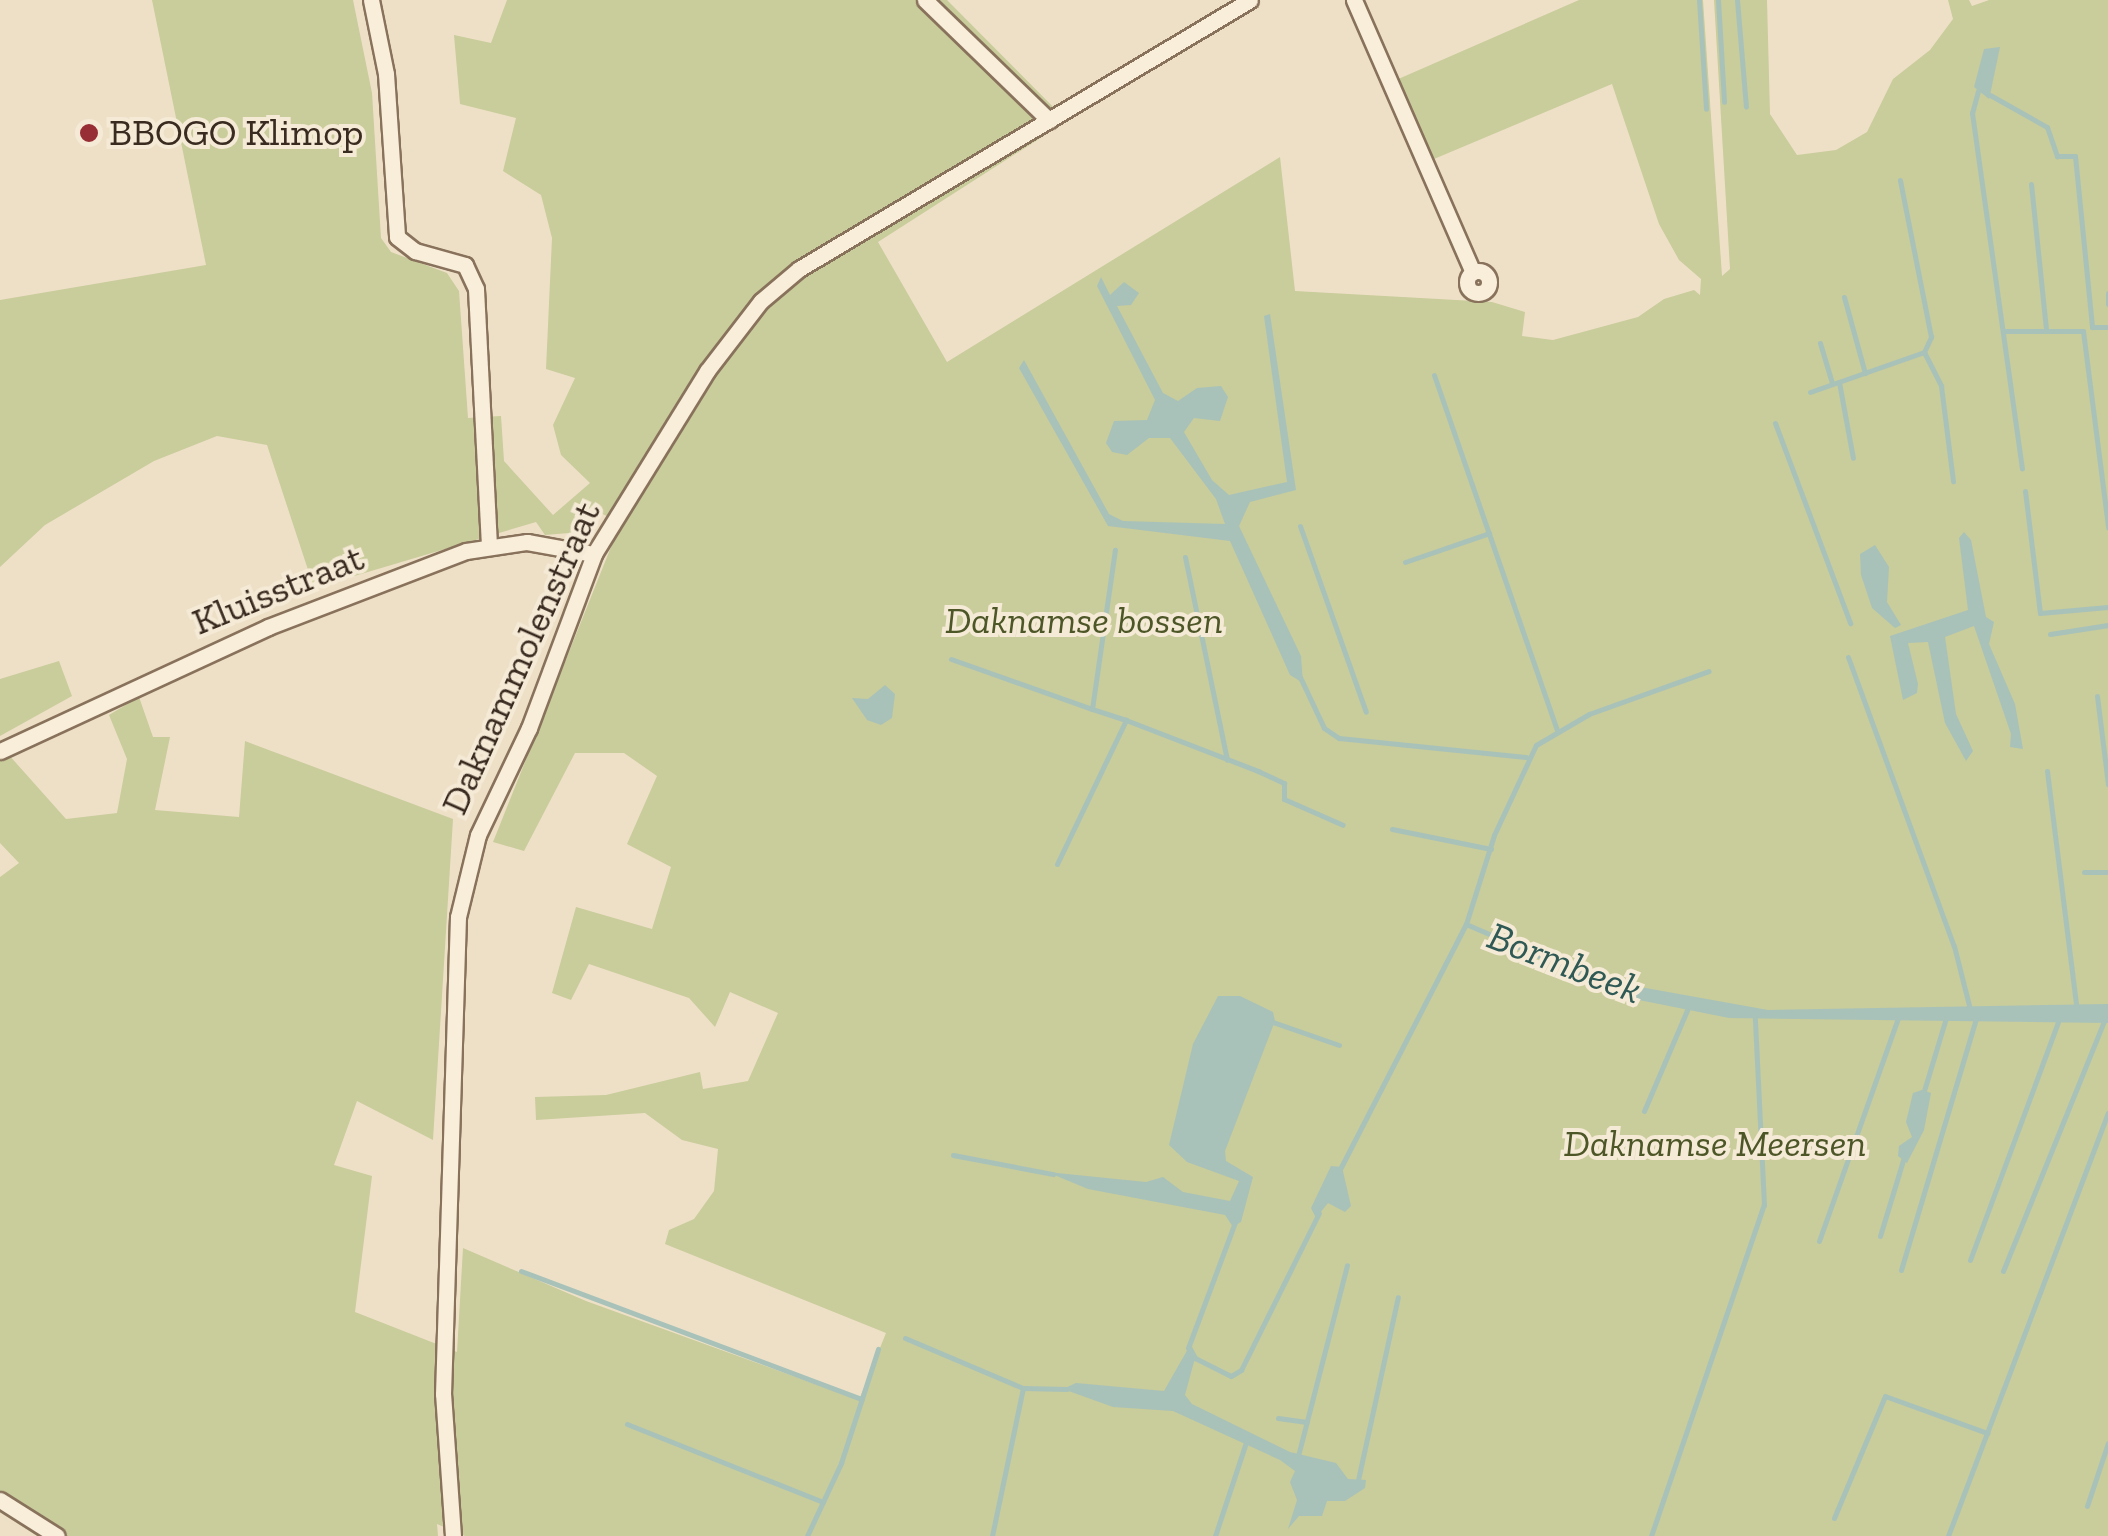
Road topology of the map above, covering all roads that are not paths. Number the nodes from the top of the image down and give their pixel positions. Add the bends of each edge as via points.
1 (371, 0) edge
2 (925, 0) edge
3 (1250, 0) edge
4 (1354, 0) edge
5 (1049, 120) junction
6 (1473, 272) dead end
7 (490, 545) junction
8 (594, 554) junction
9 (0, 751) edge
10 (0, 1500) edge
11 (57, 1536) edge
12 (452, 1536) edge

1 - 7 street via 386,74 397,237 415,251 465,265 476,289
2 - 5 street
3 - 5 street, Daknammolenstraat
4 - 6 street
5 - 8 street, Daknammolenstraat via 799,269 761,301 707,371
7 - 8 street, Kluisstraat via 528,542
7 - 9 street, Kluisstraat via 318,606
8 - 12 street, Daknammolenstraat via 529,728 478,835 458,917 443,1394
10 - 11 street

